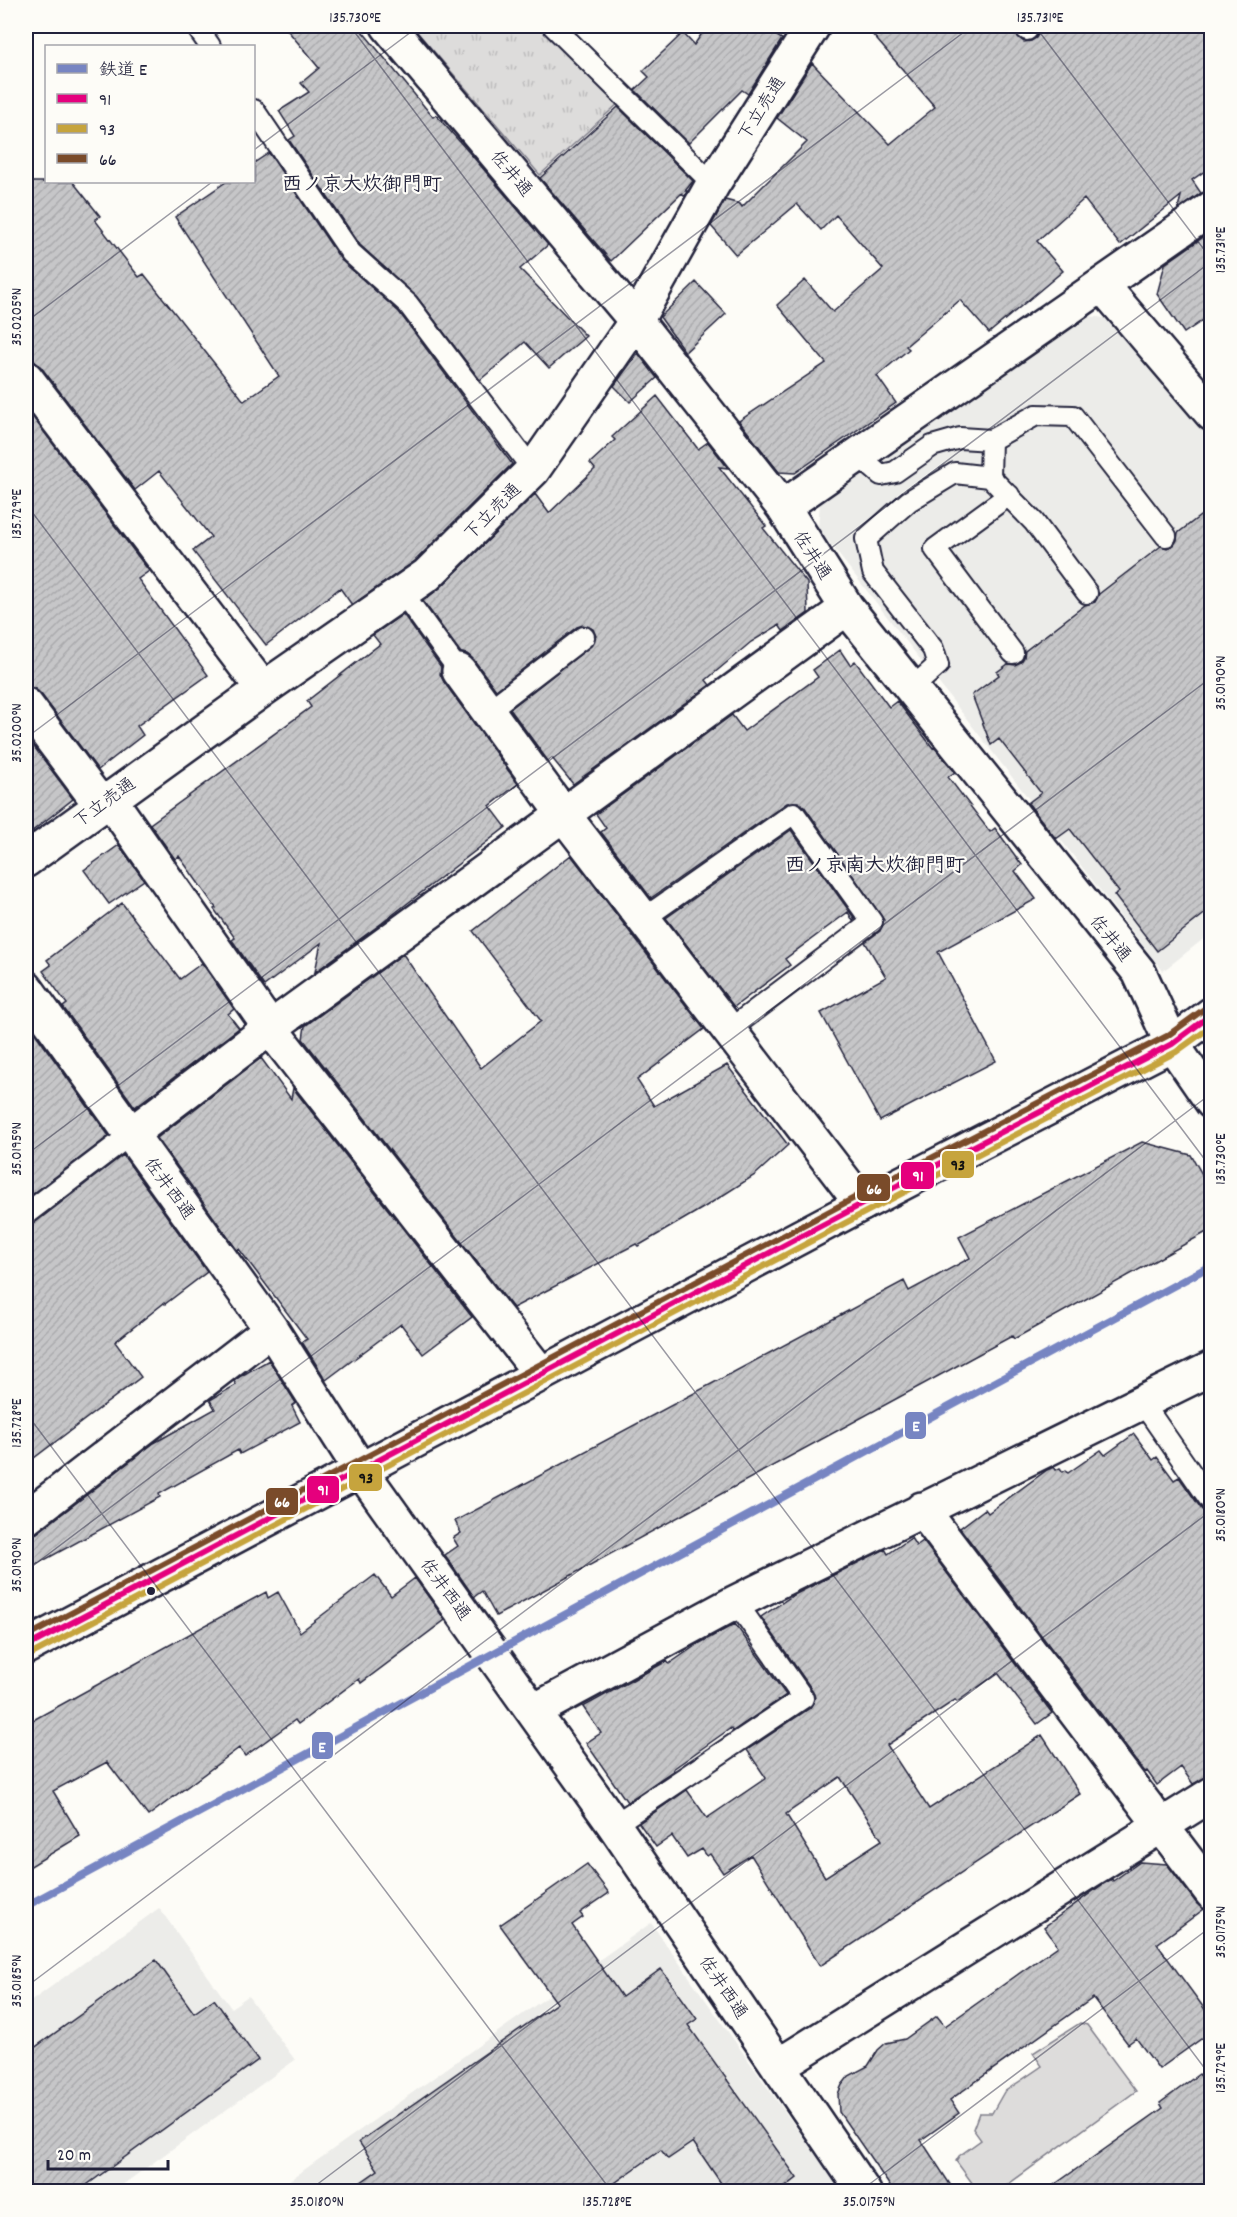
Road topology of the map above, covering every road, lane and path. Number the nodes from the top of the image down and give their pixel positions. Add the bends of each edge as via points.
1 (196, 26) edge
2 (388, 26) edge
3 (553, 26) edge
4 (813, 26) edge
5 (209, 45) edge
6 (255, 111) edge
7 (713, 184) junction
8 (1212, 208) edge
9 (1102, 285) junction
10 (636, 321) junction
11 (26, 378) edge
12 (1212, 414) edge
13 (991, 440) junction
14 (858, 455) junction
15 (533, 470) junction
16 (990, 477) junction
17 (1009, 495) junction
18 (783, 507) junction
19 (1166, 536) dead end
20 (402, 592) junction
21 (1087, 593) dead end
22 (847, 608) junction
23 (584, 637) dead end
24 (1013, 652) dead end
25 (459, 671) joint
26 (912, 688) junction
27 (263, 689) junction
28 (26, 705) edge
29 (488, 711) junction
30 (105, 802) junction
31 (563, 814) junction
32 (26, 860) edge
33 (644, 919) junction
34 (26, 988) edge
35 (1212, 1014) edge
36 (270, 1028) junction
37 (729, 1030) junction
38 (1172, 1044) junction
39 (1212, 1102) edge
40 (131, 1134) junction
41 (862, 1204) junction
42 (26, 1214) edge
43 (271, 1329) junction
44 (1212, 1368) edge
45 (541, 1374) junction
46 (1142, 1402) junction
47 (360, 1469) junction
48 (1212, 1503) edge
49 (922, 1509) junction
50 (26, 1518) edge
51 (736, 1602) junction
52 (26, 1647) edge
53 (534, 1711) junction
54 (1212, 1794) edge
55 (615, 1826) junction
56 (1160, 1826) junction
57 (1212, 1893) edge
58 (778, 2066) junction
59 (864, 2192) edge

1 - 5 lane
2 - 10 street, 佐井通
3 - 7 lane
4 - 7 street, 下立売通
6 - 15 lane via 351,253 408,304
7 - 10 street, 下立売通
8 - 9 street
9 - 12 street
9 - 14 street
10 - 15 street, 下立売通
10 - 18 street, 佐井通
11 - 27 street
13 - 14 lane via 960,438 932,446 895,472 880,475
13 - 16 lane
13 - 19 lane via 1036,415 1073,416
14 - 18 street
15 - 20 street, 下立売通 via 427,575
16 - 17 lane
16 - 26 lane via 955,473 909,501 866,539 873,572 933,649 938,665
17 - 21 lane
17 - 24 lane via 935,549
18 - 22 street, 佐井通
20 - 25 lane
20 - 27 street, 下立売通
22 - 26 street, 佐井通
22 - 31 street
23 - 29 lane
25 - 29 street
26 - 38 street, 佐井通 via 1139,972
27 - 30 street, 下立売通
28 - 30 street
29 - 31 street
30 - 32 street, 下立売通
30 - 36 street
31 - 33 street
31 - 36 street
33 - 37 street
33 - 37 lane via 794,813 872,922
34 - 40 street, 佐井西通
35 - 38 street
36 - 40 street
36 - 45 street
37 - 41 street
38 - 39 street, 佐井通
38 - 41 street
40 - 42 lane
40 - 43 street, 佐井西通
41 - 45 street
43 - 47 street, 佐井西通
43 - 50 street
44 - 46 street
45 - 47 street
46 - 48 lane
46 - 49 street
47 - 52 street
47 - 53 street, 佐井西通
49 - 51 street
49 - 56 street
51 - 53 street
51 - 55 lane via 803,1698
53 - 55 street, 佐井西通
54 - 56 street
55 - 58 street, 佐井西通
56 - 57 street
56 - 58 street
58 - 59 street, 佐井西通

